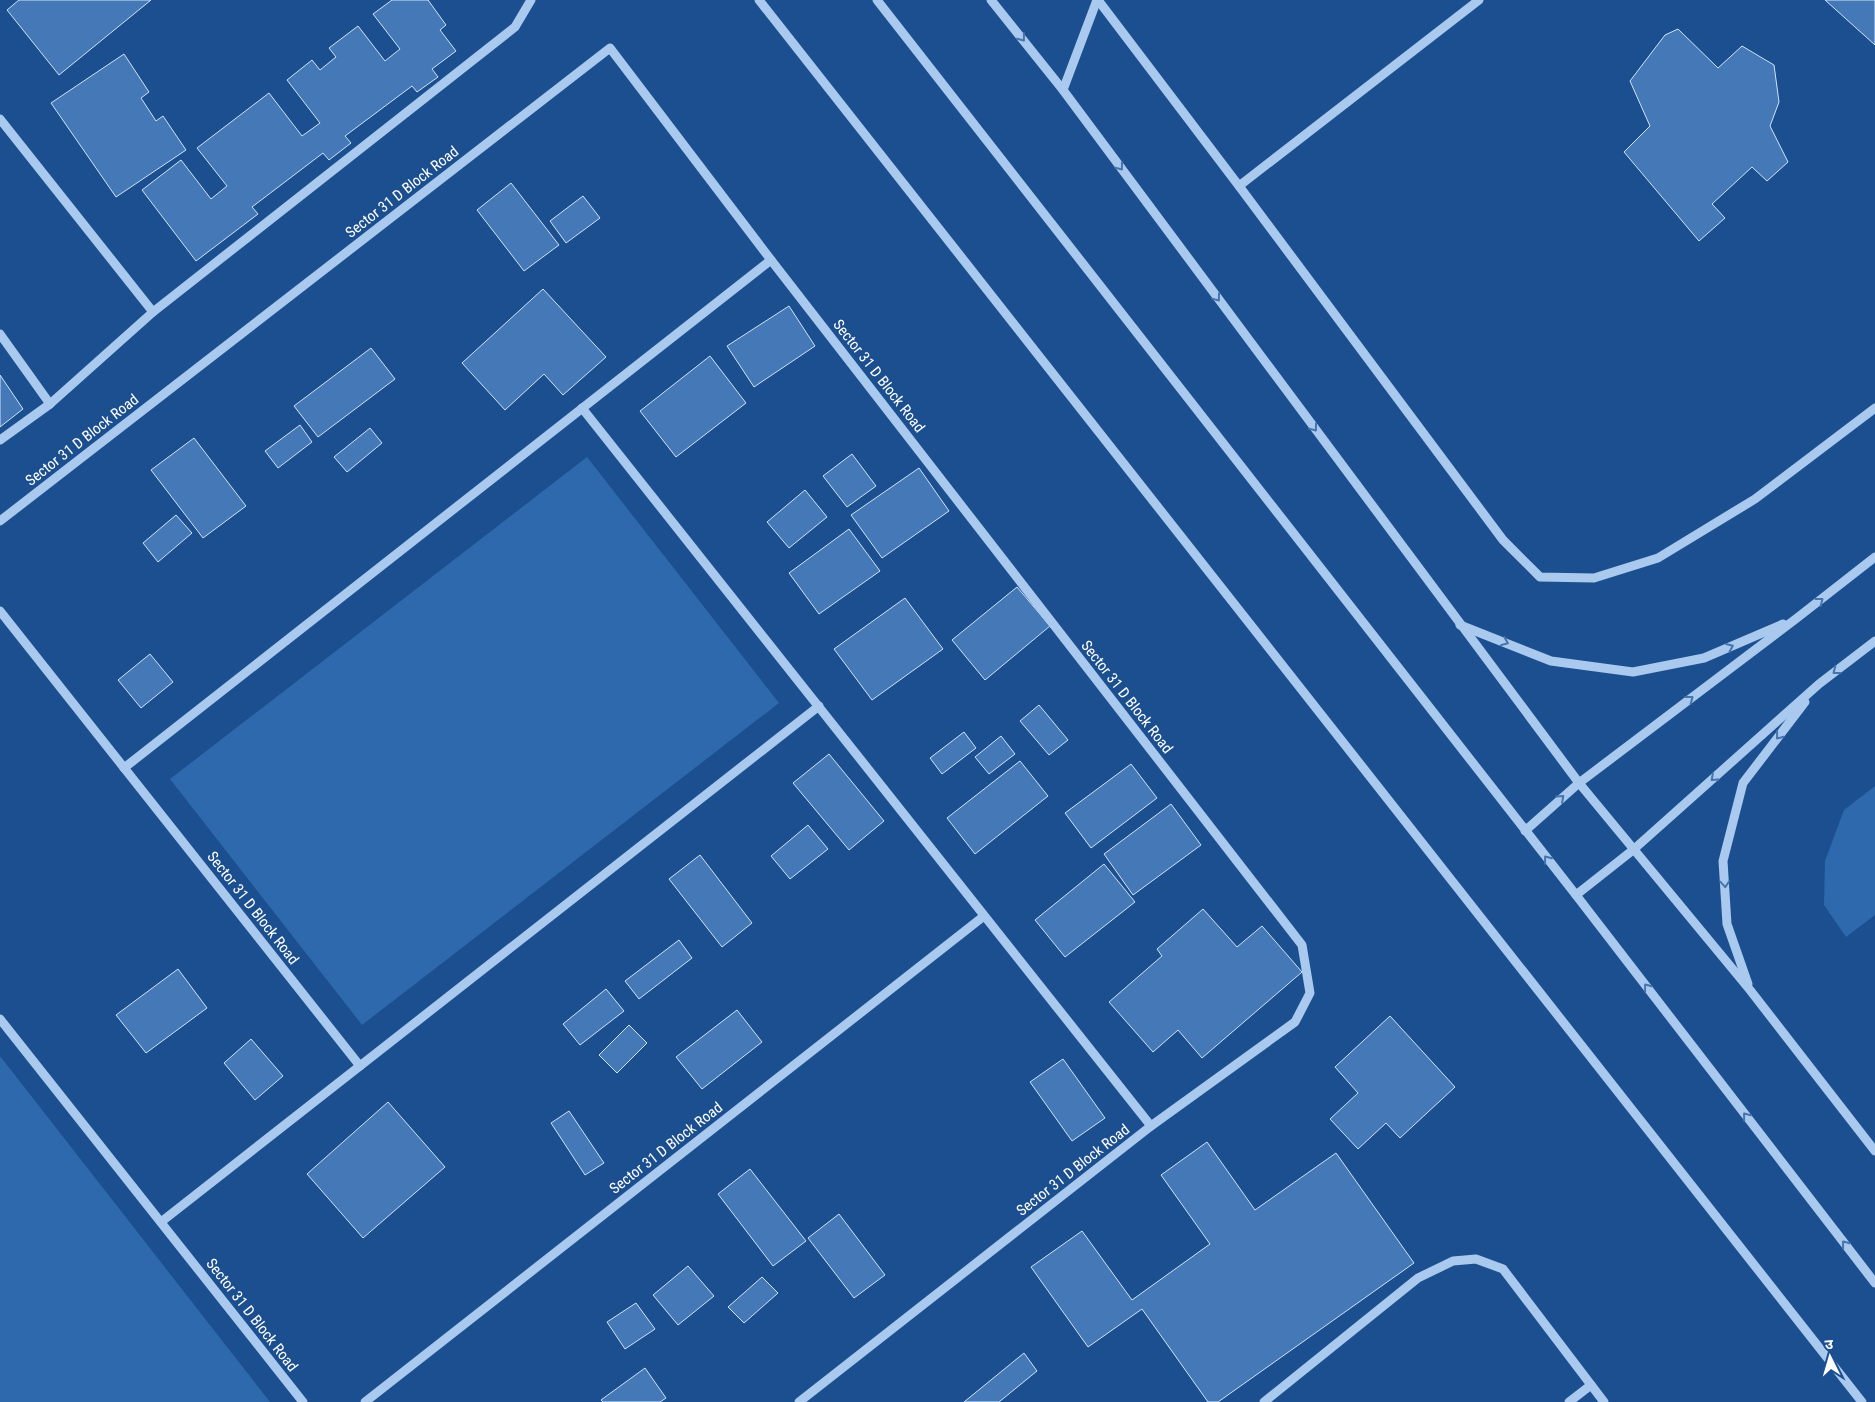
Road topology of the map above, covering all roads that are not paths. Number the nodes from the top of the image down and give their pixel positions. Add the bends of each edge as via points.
1 (531, 0) edge
2 (759, 0) edge
3 (877, 0) edge
4 (991, 0) edge
5 (1097, 0) edge
6 (1479, 0) edge
7 (1063, 90) junction
8 (0, 119) edge
9 (1239, 186) junction
10 (771, 260) junction
11 (153, 312) junction
12 (0, 334) edge
13 (50, 404) junction
14 (582, 408) junction
15 (1875, 408) edge
16 (0, 440) edge
17 (0, 521) edge
18 (1875, 557) edge
19 (0, 611) edge
20 (1797, 618) junction
21 (1460, 624) junction
22 (1875, 641) edge
23 (1819, 684) junction
24 (819, 706) junction
25 (124, 768) junction
26 (1579, 782) junction
27 (1525, 831) junction
28 (1633, 850) junction
29 (1576, 895) junction
30 (984, 916) junction
31 (1750, 990) junction
32 (0, 1019) edge
33 (360, 1066) junction
34 (1151, 1126) junction
35 (1875, 1151) edge
36 (161, 1222) junction
37 (1875, 1283) edge
38 (1591, 1385) junction
39 (303, 1402) edge
40 (365, 1402) edge
41 (799, 1402) edge
42 (1264, 1402) edge
43 (1569, 1402) edge
44 (1604, 1402) edge
45 (1862, 1402) edge

1 - 11 street via 515,27
2 - 45 street
3 - 27 street
4 -> 7 street
5 - 7 street
5 - 9 street
6 - 9 street
7 -> 21 street
8 - 11 street
9 - 15 street via 1503,540 1540,576 1594,578 1658,558 1754,499
10 - 14 street
10 - 17 street, Sector 31 D Block Road via 610,48
10 - 34 street, Sector 31 D Block Road via 1302,945 1310,993 1295,1022
11 - 13 street
12 - 13 street
13 - 16 street
14 - 24 street, Sector 31 D Block Road
14 - 25 street
20 -> 18 street
19 - 25 street, Sector 31 D Block Road
21 -> 20 street via 1551,661 1633,672 1704,658
26 -> 20 street
21 - 26 street
22 -> 23 street
23 -> 28 street
23 -> 31 street via 1743,782 1723,861 1727,924
24 - 30 street, Sector 31 D Block Road
24 - 33 street
25 - 33 street, Sector 31 D Block Road
27 -> 26 street
26 - 28 street
29 -> 27 street
28 - 29 street
28 - 31 street
37 -> 29 street
30 - 34 street, Sector 31 D Block Road
30 - 40 street, Sector 31 D Block Road
31 - 35 street
32 - 36 street, Sector 31 D Block Road
33 - 36 street
34 - 41 street, Sector 31 D Block Road
36 - 39 street, Sector 31 D Block Road
38 - 42 street via 1503,1269 1476,1258 1453,1260 1418,1278
38 - 43 street
38 - 44 street

